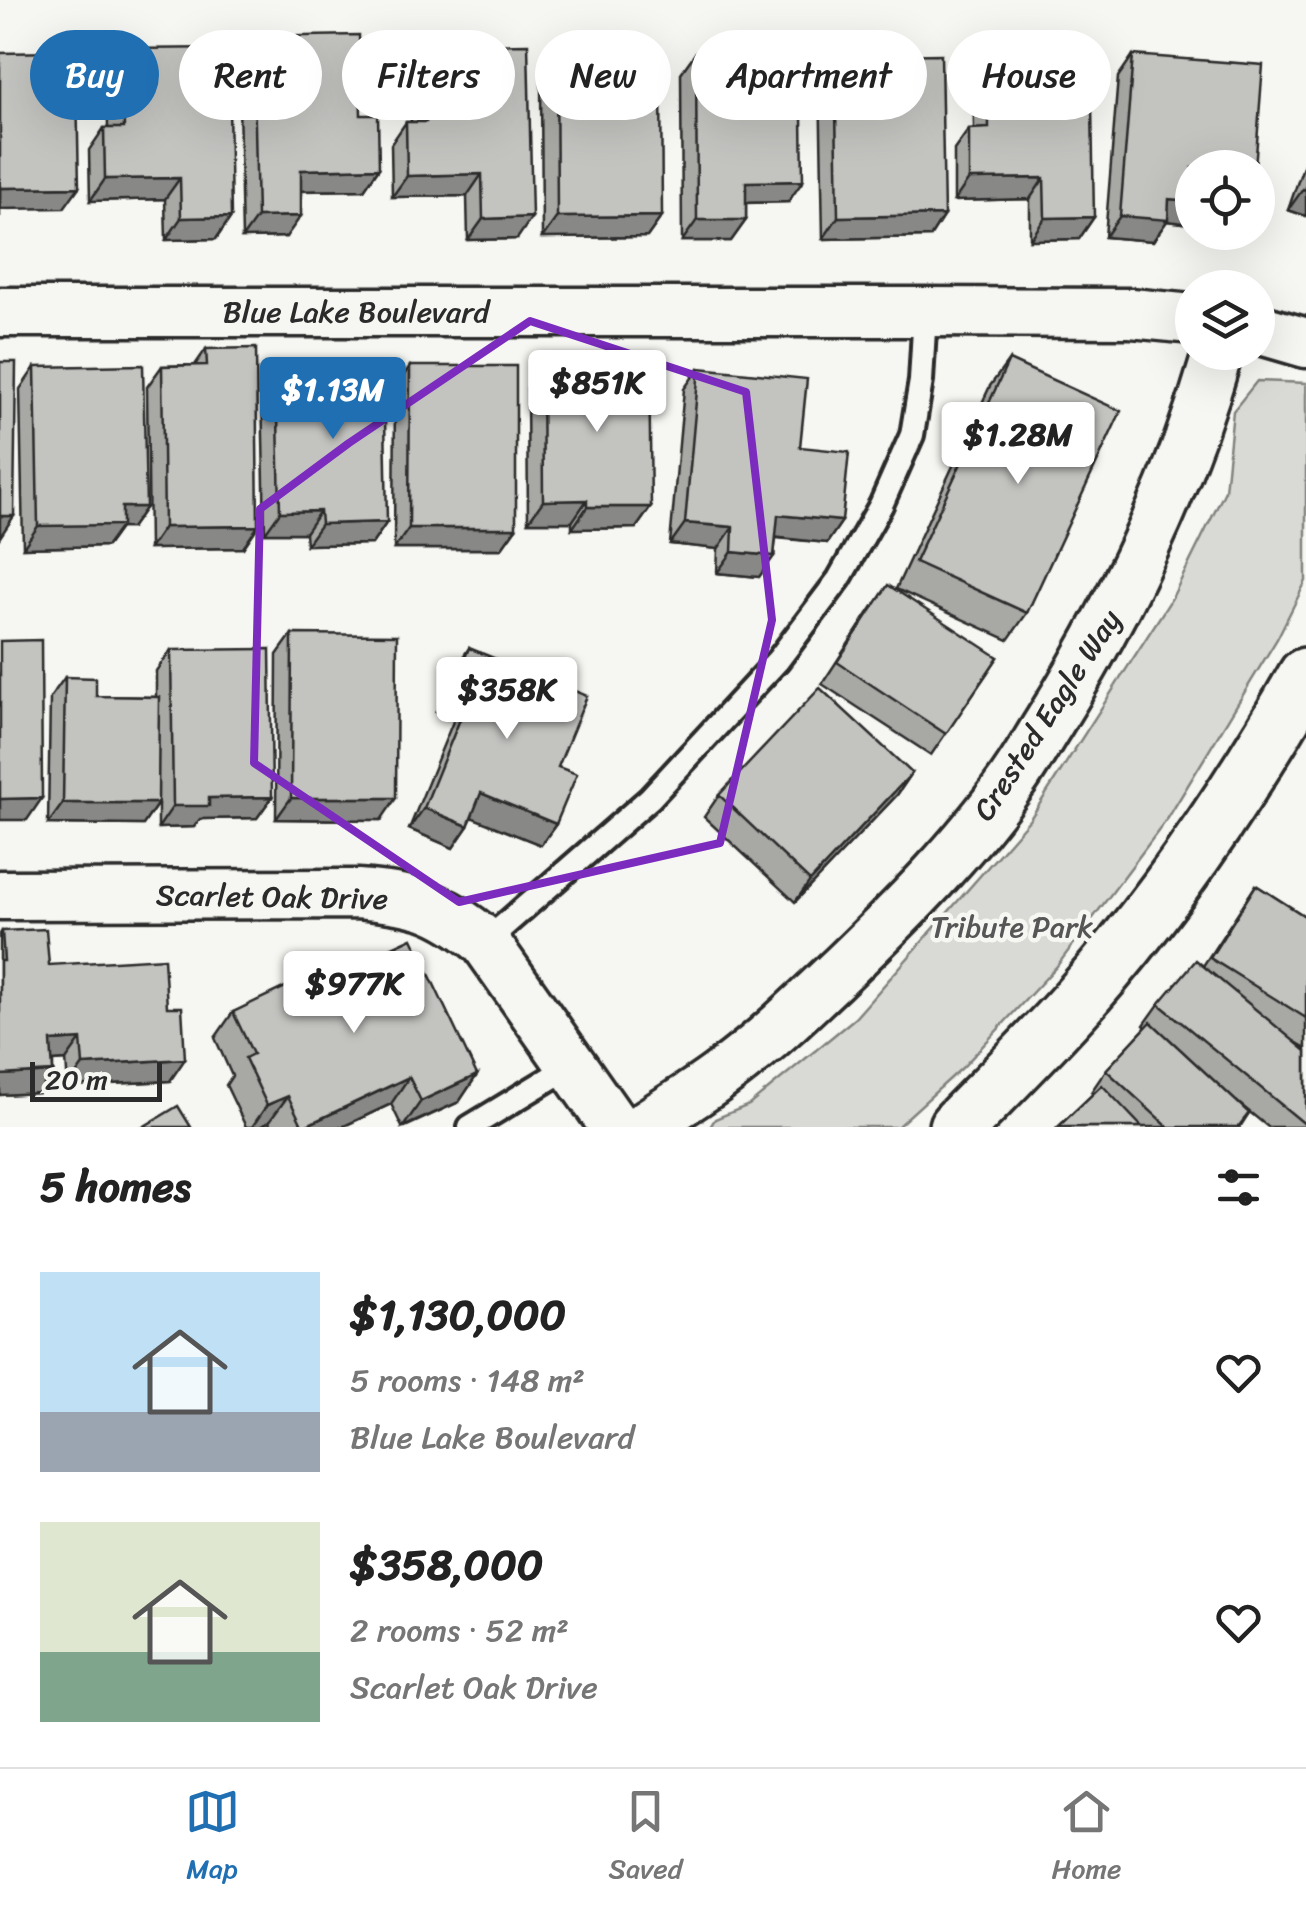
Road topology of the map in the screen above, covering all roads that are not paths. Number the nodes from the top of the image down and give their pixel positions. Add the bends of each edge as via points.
1 (0, 312) edge
2 (925, 312) junction
3 (1175, 317) edge
4 (1275, 333) edge
5 (1306, 342) edge
6 (1212, 370) edge
7 (1306, 676) edge
8 (0, 895) edge
9 (485, 942) junction
10 (572, 1064) junction
11 (470, 1127) edge
12 (615, 1127) edge
13 (643, 1127) edge
14 (957, 1127) edge

1 - 2 street, Blue Lake Boulevard
2 - 3 street, Blue Lake Boulevard
2 - 9 lane via 912,435 882,506 840,578 778,660 650,798
4 - 5 street
6 - 13 street, Crested Eagle Way via 1125,591 1012,782 946,864 808,1001 726,1071
7 - 14 street via 1262,753 1142,924 1080,1000
8 - 9 street, Scarlet Oak Drive via 397,897 458,920
9 - 10 street, Scarlet Oak Drive
10 - 11 lane
10 - 12 street, Scarlet Oak Drive

